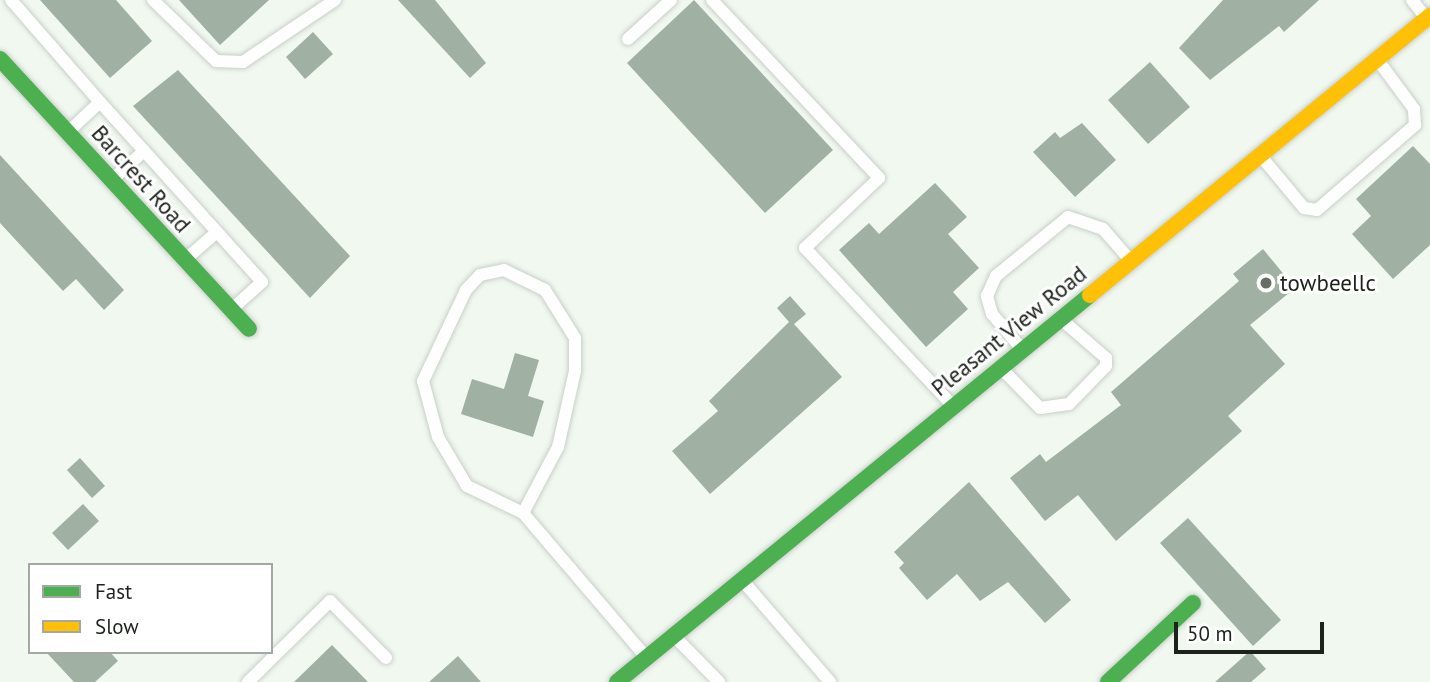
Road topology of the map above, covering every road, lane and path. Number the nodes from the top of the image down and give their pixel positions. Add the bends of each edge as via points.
1 (11, 0) edge
2 (153, 0) edge
3 (335, 0) edge
4 (671, 0) edge
5 (712, 0) edge
6 (1412, 0) edge
7 (1429, 19) edge
8 (628, 39) dead end
9 (0, 59) edge
10 (1377, 59) junction
11 (100, 102) junction
12 (67, 132) junction
13 (144, 151) junction
14 (1260, 155) junction
15 (111, 181) junction
16 (217, 232) junction
17 (184, 261) junction
18 (1131, 261) junction
19 (231, 310) junction
20 (1060, 319) junction
21 (249, 329) dead end
22 (1022, 350) junction
23 (1001, 368) junction
24 (954, 406) junction
25 (523, 513) junction
26 (742, 580) junction
27 (1193, 603) dead end
28 (674, 635) junction
29 (386, 657) dead end
30 (647, 658) junction
31 (248, 682) edge
32 (617, 682) edge
33 (719, 682) edge
34 (830, 682) edge
35 (1108, 682) edge

1 - 11 lane
2 - 3 lane via 216,61 243,62
4 - 8 lane
5 - 24 lane via 879,178 805,248
6 - 7 lane
7 - 10 main road, Pleasant View Road
9 - 12 main road, Barcrest Road
10 - 14 main road, Pleasant View Road
10 - 14 lane via 1418,118 1396,146 1310,211
11 - 12 lane
11 - 13 lane
12 - 15 main road, Barcrest Road
13 - 15 lane
13 - 16 lane
14 - 18 main road, Pleasant View Road
15 - 17 main road, Barcrest Road
16 - 17 lane
16 - 19 lane via 262,282
17 - 19 main road, Barcrest Road
18 - 20 main road, Pleasant View Road
18 - 22 lane via 1102,229 1068,217 1037,242 996,276 987,296 992,314
19 - 21 main road, Barcrest Road
20 - 22 main road, Pleasant View Road
20 - 23 lane via 1106,358 1106,366 1069,404 1040,408
22 - 23 main road, Pleasant View Road
23 - 24 main road, Pleasant View Road
24 - 26 main road, Pleasant View Road
25 - 25 lane via 467,486 438,438 423,381 466,290 480,275 504,270 545,290 575,338 575,371 558,447
25 - 30 lane
26 - 28 main road, Pleasant View Road
26 - 34 lane
27 - 35 main road
28 - 30 main road, Pleasant View Road
28 - 33 lane
29 - 31 lane via 330,601
30 - 32 main road, Pleasant View Road

